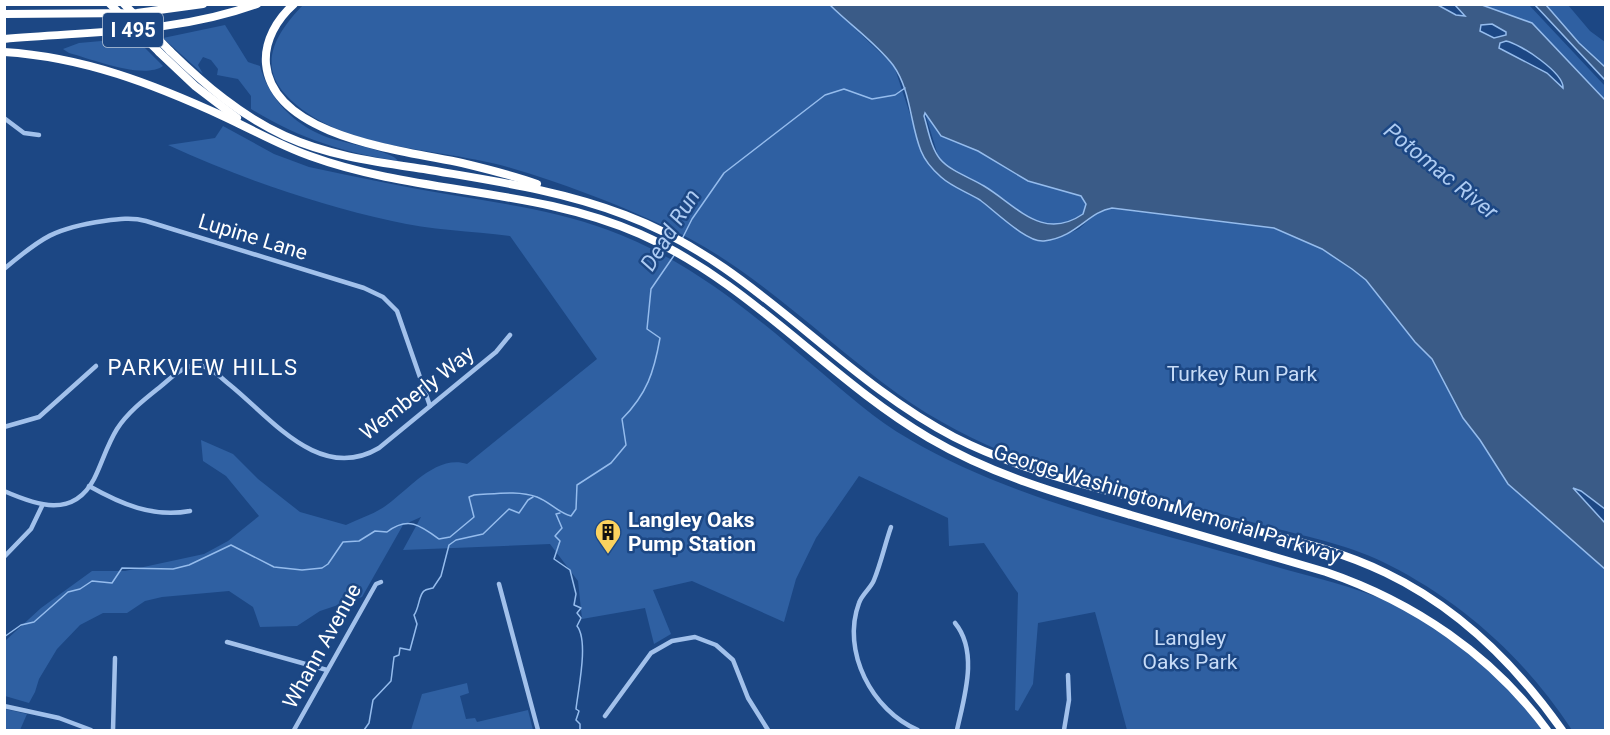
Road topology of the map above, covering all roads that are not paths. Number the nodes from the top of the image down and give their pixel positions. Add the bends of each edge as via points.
1 (110, 4) edge
2 (124, 4) edge
3 (203, 4) edge
4 (257, 4) edge
5 (294, 4) edge
6 (4, 14) edge
7 (5, 39) edge
8 (4, 52) edge
9 (4, 118) edge
10 (39, 135) dead end
11 (268, 137) junction
12 (568, 196) junction
13 (4, 269) edge
14 (510, 335) dead end
15 (96, 366) dead end
16 (430, 406) junction
17 (4, 427) edge
18 (89, 486) junction
19 (4, 491) edge
20 (42, 506) junction
21 (190, 511) dead end
22 (891, 527) dead end
23 (4, 557) edge
24 (381, 582) dead end
25 (499, 584) dead end
26 (955, 623) dead end
27 (227, 642) dead end
28 (115, 658) dead end
29 (327, 670) junction
30 (1068, 675) dead end
31 (4, 706) edge
32 (605, 716) dead end
33 (91, 730) edge
34 (113, 730) edge
35 (294, 730) edge
36 (538, 730) edge
37 (768, 730) edge
38 (918, 730) edge
39 (957, 730) edge
40 (1064, 730) edge
41 (1547, 730) edge
42 (1562, 730) edge

1 - 11 highway, bridge via 211,100
2 - 12 highway, bridge via 232,105 272,130 354,158
3 - 6 highway, I 495 via 137,13
4 - 7 highway, I 495 via 159,27
5 - 12 highway via 271,36 266,68 277,93 307,118 361,142 485,168
8 - 11 highway via 50,56 111,70 166,90
9 - 10 street via 24,133
11 - 41 highway, George Washington Memorial Parkway via 345,167 541,202 638,233 742,293 878,403 947,448 1013,478 1326,572 1389,597 1436,624 1478,656
12 - 42 highway, George Washington Memorial Parkway via 645,223 709,256 758,290 885,393 926,421 990,454 1049,476 1330,550 1412,586 1497,651
13 - 16 street, Lupine Lane via 56,230 130,218 364,288 383,297 397,311
14 - 16 street, Wemberly Way via 503,346
15 - 17 street via 39,417
16 - 18 street, Wemberly Way via 374,450 350,459 331,459 302,446 211,369 188,366 122,422
18 - 20 street, Wemberly Way via 64,504
18 - 21 street via 137,508
19 - 20 street
20 - 23 street via 31,529
22 - 38 street via 873,583 859,602 855,645 860,667 878,698 894,716
24 - 29 street, Whann Avenue via 376,584
25 - 36 street
26 - 39 street via 965,639 968,655
27 - 29 street
28 - 34 street
29 - 35 street, Whann Avenue
30 - 40 street
31 - 33 street via 64,719
32 - 37 street via 651,653 672,640 695,637 723,649 733,660 748,698

